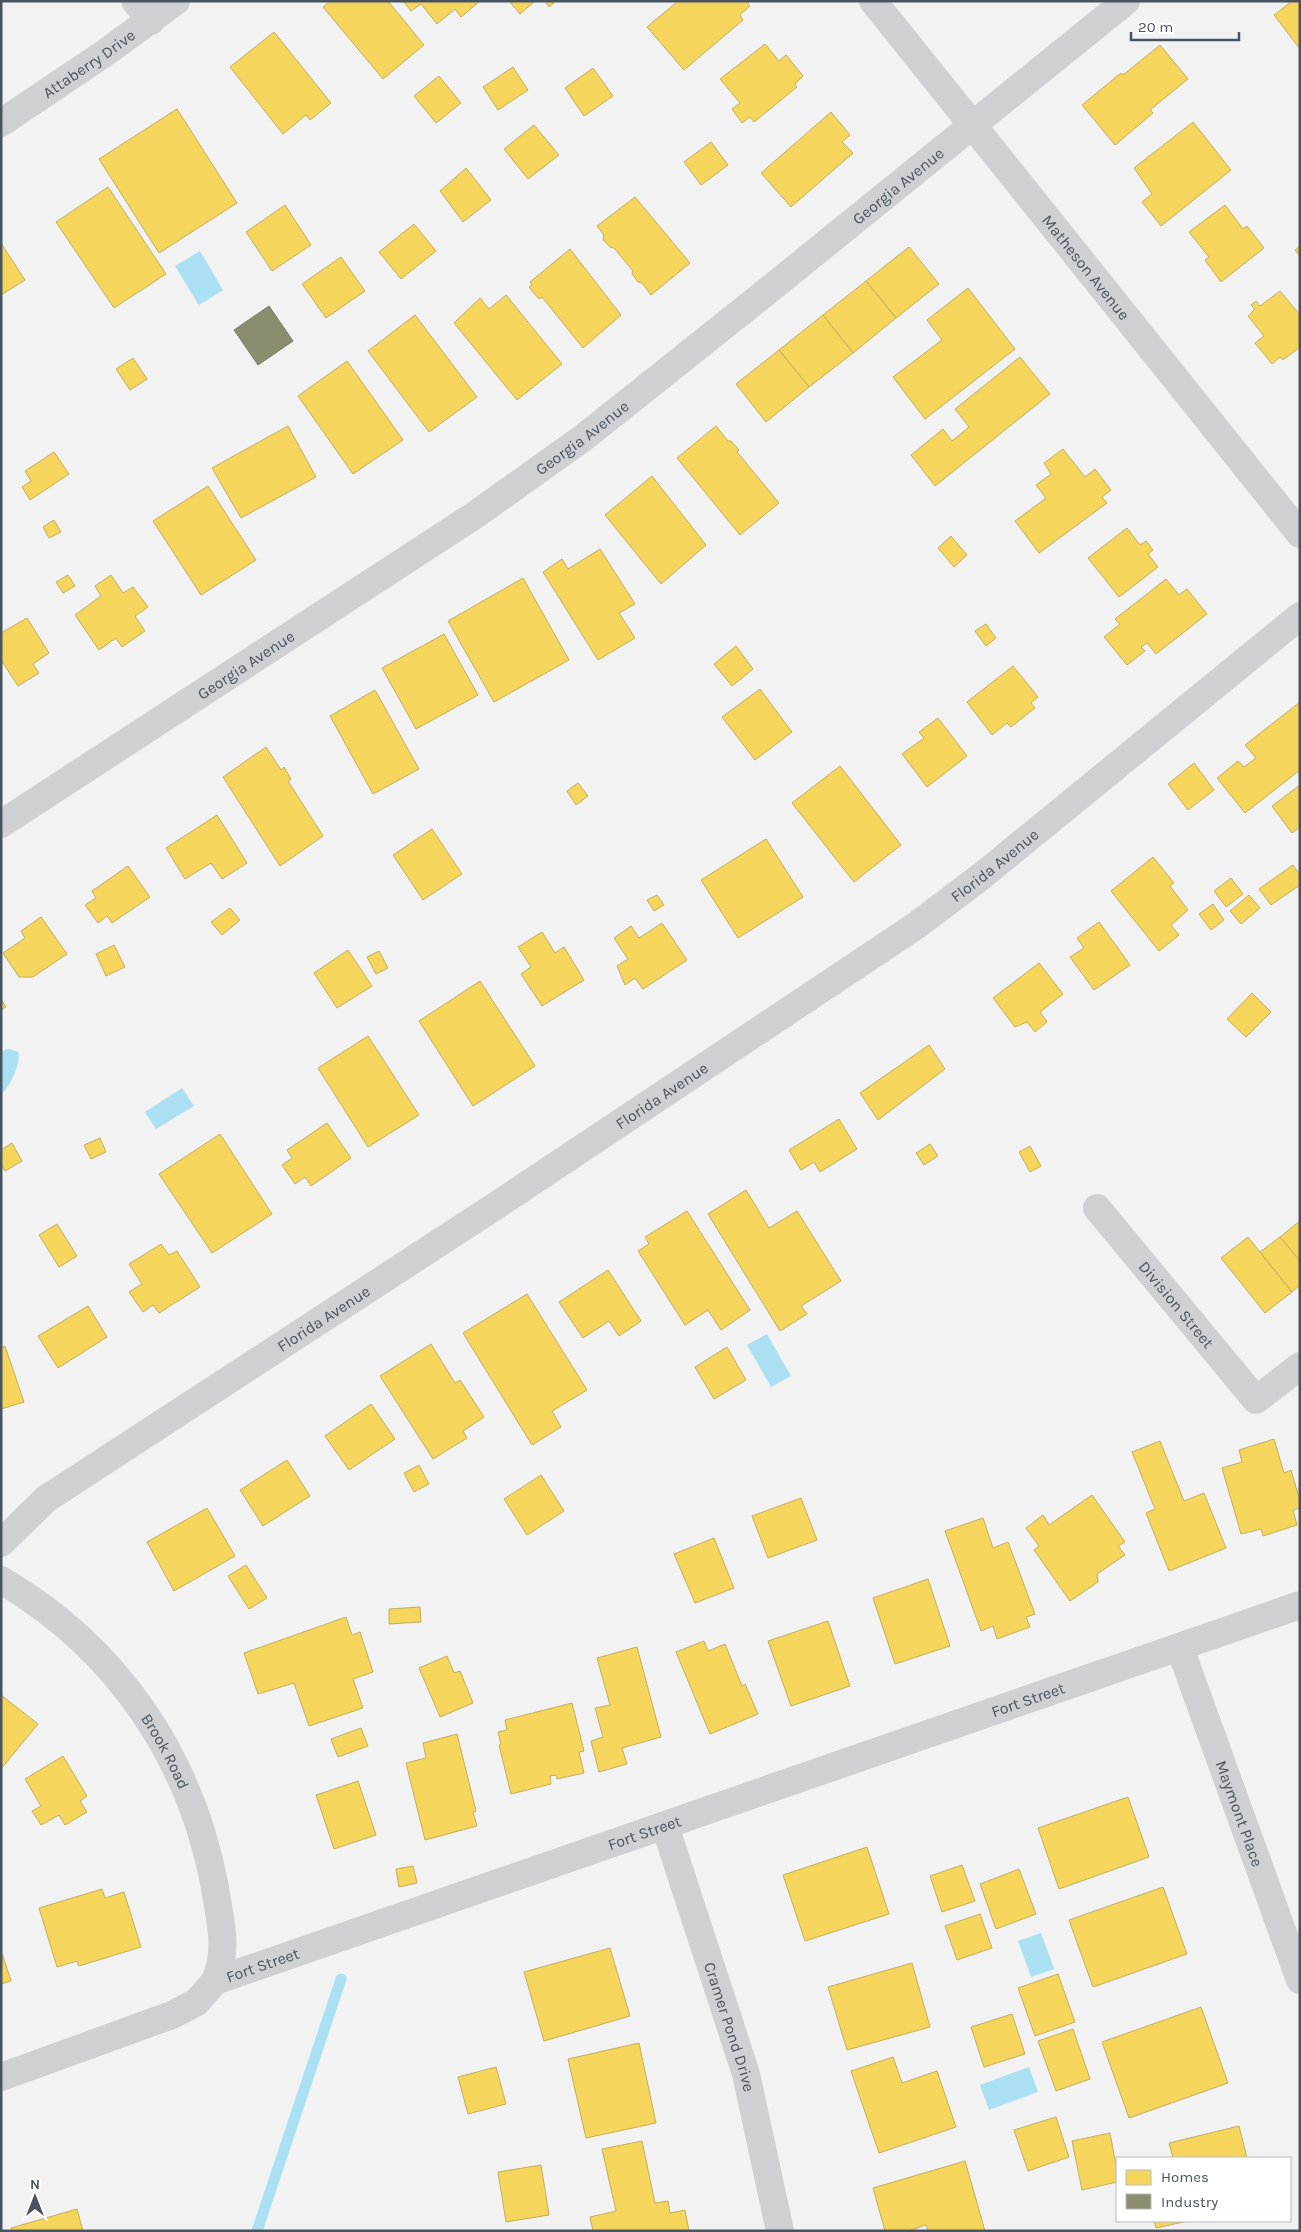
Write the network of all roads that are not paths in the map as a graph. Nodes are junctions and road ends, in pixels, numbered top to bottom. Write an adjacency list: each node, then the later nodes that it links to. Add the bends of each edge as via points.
1 (176, 1): 4 (street, Attaberry Drive)
2 (873, 1): 6 (street, Matheson Avenue)
3 (1126, 1): 6 (street, Georgia Avenue)
4 (143, 11): 5 (street, Attaberry Drive)
5 (1, 123)
6 (972, 125): 7 (street, Matheson Avenue); 9 (street, Georgia Avenue, via 583,438 475,516)
7 (1300, 534)
8 (1300, 616): 12 (street, Florida Avenue, via 983,875 917,925 498,1205 46,1499)
9 (1, 824)
10 (1097, 1208): 11 (street, Division Street, via 1256,1400)
11 (1300, 1366)
12 (1, 1543)
13 (1, 1580): 18 (street, Brook Road, via 23,1592 97,1654 140,1706 168,1750 196,1813 211,1870 224,1942)
14 (1300, 1605): 15 (street, Fort Street)
15 (1180, 1648): 16 (street, Fort Street); 17 (street, Maymont Place)
16 (665, 1826): 18 (street, Fort Street); 20 (street, Cramer Pond Drive, via 746,2074)
17 (1299, 1977)
18 (215, 1981): 19 (street, Fort Street, via 197,2002 172,2015)
19 (1, 2077)
20 (780, 2231)

